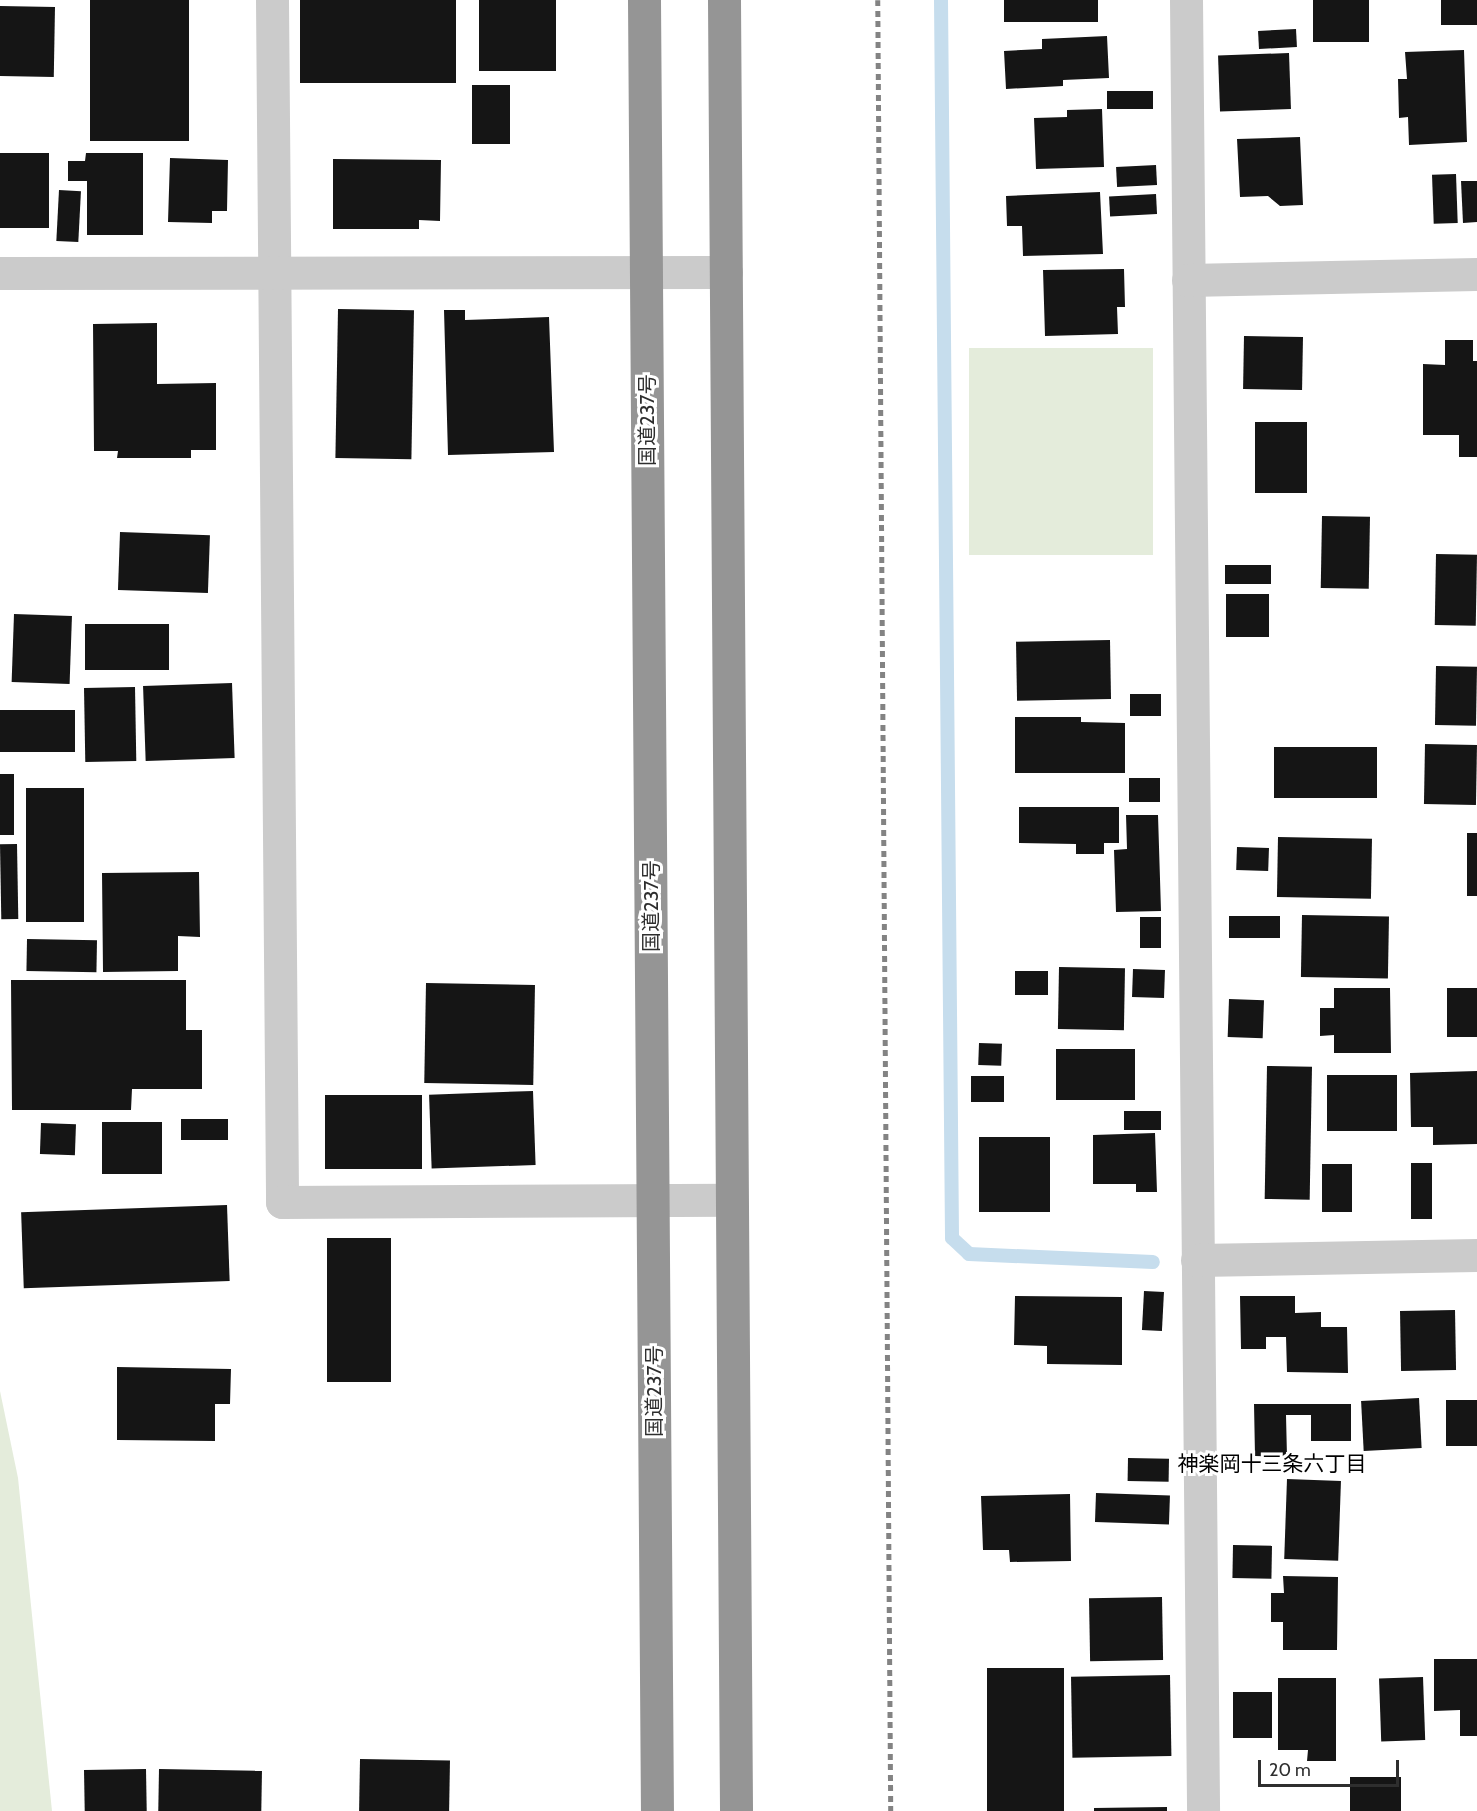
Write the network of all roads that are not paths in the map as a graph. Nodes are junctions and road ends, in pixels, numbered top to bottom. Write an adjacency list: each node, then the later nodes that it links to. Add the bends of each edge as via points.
1 (272, 0): 8 (street)
2 (644, 0): 5 (highway, 国道237号)
3 (724, 0): 6 (highway)
4 (1186, 0): 10 (street)
5 (646, 272): 6 (street); 8 (street); 12 (highway, 国道237号)
6 (726, 272): 11 (highway)
7 (0, 273): 8 (street)
8 (274, 273): 12 (street, via 282,1202)
9 (1477, 274): 10 (street)
10 (1188, 280): 14 (street)
11 (732, 1200): 12 (street); 16 (highway)
12 (653, 1201): 15 (highway, 国道237号)
13 (1477, 1255): 14 (street)
14 (1197, 1260): 17 (street)
15 (657, 1811)
16 (736, 1811)
17 (1203, 1811)

